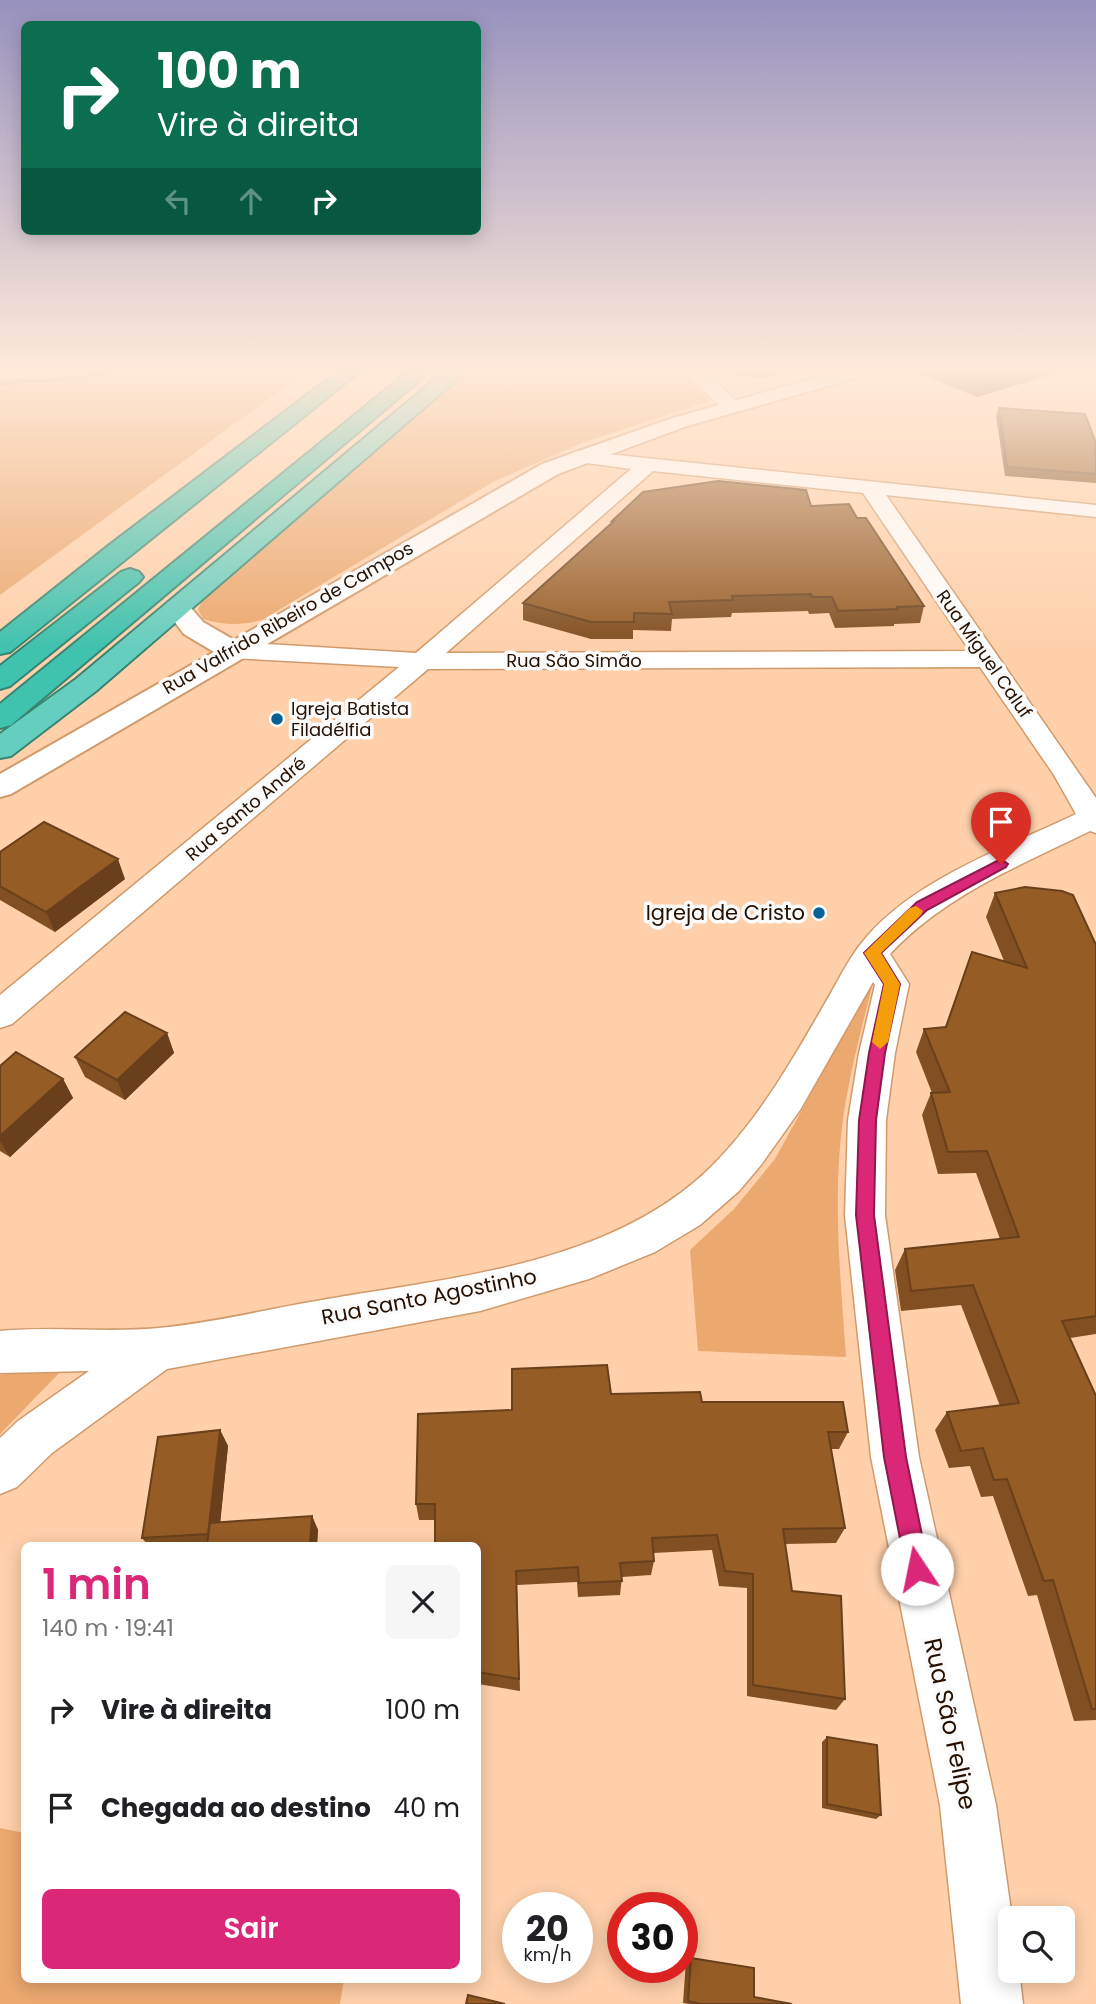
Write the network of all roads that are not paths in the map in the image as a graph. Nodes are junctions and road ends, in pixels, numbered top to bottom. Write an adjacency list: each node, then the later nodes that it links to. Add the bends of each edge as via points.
1 (231, 463): 11 (highway)
2 (310, 463): 16 (highway)
3 (349, 463): 10 (highway)
4 (567, 463): 12 (street, Rua Valfrido Ribeiro de Campos, via 521,483)
5 (634, 463): 6 (street)
6 (649, 464): 7 (street); 14 (street, Rua Santo André)
7 (870, 488): 8 (street); 13 (street, Rua Miguel Caluf)
8 (1096, 511)
9 (153, 559): 15 (highway)
10 (177, 608): 12 (street, Rua São Simão, via 194,629); 17 (highway, via 86,685)
11 (0, 646)
12 (232, 650): 14 (street, Rua São Simão); 19 (street, Rua Valfrido Ribeiro de Campos)
13 (987, 659): 14 (street, Rua São Simão); 18 (street, Rua Miguel Caluf)
14 (422, 661): 22 (street, Rua Santo André)
15 (0, 680)
16 (0, 719)
17 (0, 749)
18 (1082, 777): 20 (street, Rua Miguel Caluf)
19 (0, 787)
20 (1094, 820): 21 (street, Rua Santo Agostinho, via 922,906)
21 (872, 953): 23 (street, Rua Santo Agostinho, via 764,1132 723,1180 678,1217 617,1250 549,1273); 26 (street, Rua São Felipe, via 892,984 872,1084 864,1165 878,1338 895,1457 968,1805)
22 (0, 1015)
23 (158, 1349): 24 (street, Rua Santo Agostinho); 25 (street, via 35,1437)
24 (0, 1352)
25 (0, 1470)
26 (992, 2004)

